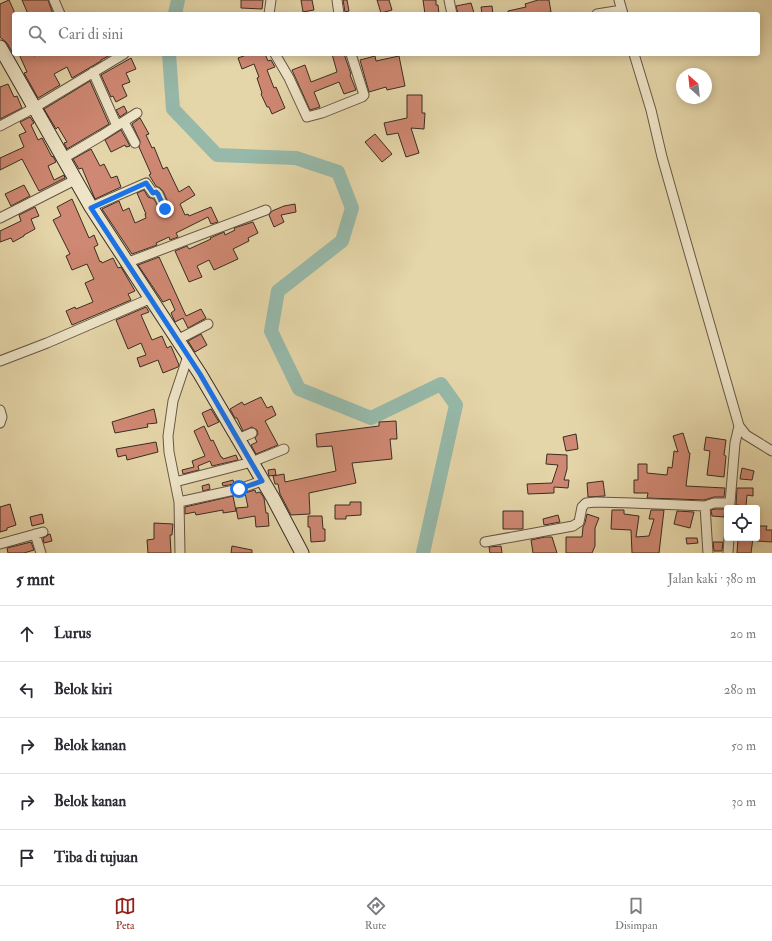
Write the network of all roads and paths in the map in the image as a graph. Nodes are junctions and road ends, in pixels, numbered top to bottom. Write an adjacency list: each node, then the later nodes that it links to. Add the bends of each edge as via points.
1 (54, 0): 6 (street)
2 (271, 0): 7 (street)
3 (337, 0): 8 (street)
4 (449, 0): 9 (street)
5 (619, 0): 10 (street)
6 (59, 12)
7 (268, 12)
8 (339, 12)
9 (452, 12)
10 (622, 12)
11 (0, 47): 17 (street)
12 (121, 56): 16 (street)
13 (276, 56): 14 (street, via 307,117 364,95)
14 (352, 56)
15 (635, 56): 36 (street)
16 (93, 72): 17 (street); 19 (street)
17 (34, 108): 20 (street); 22 (street)
18 (137, 114): 19 (street)
19 (121, 124): 21 (street); 22 (street)
20 (0, 126)
21 (135, 144)
22 (62, 158): 23 (street)
23 (74, 180): 24 (street); 27 (street)
24 (91, 208): 25 (street, via 146,183 153,193 158,194); 28 (street)
25 (165, 209)
26 (266, 210): 28 (street)
27 (0, 218)
28 (126, 263): 29 (street)
29 (149, 299): 31 (street); 33 (street)
30 (208, 324): 31 (street)
31 (177, 340): 32 (street)
32 (188, 356): 38 (street); 43 (street, via 169,422 169,452)
33 (0, 362)
34 (0, 410): 35 (street)
35 (0, 423)
36 (739, 426): 40 (street, via 746,435); 45 (street, via 735,443)
37 (252, 433): 38 (street)
38 (238, 439): 41 (street)
39 (284, 448): 41 (street)
40 (772, 451)
41 (252, 462): 42 (street); 43 (street)
42 (262, 481): 44 (street, via 231,491); 52 (street)
43 (175, 482): 44 (street)
44 (179, 502): 51 (street)
45 (730, 505): 46 (street, via 714,503)
46 (705, 506): 48 (street, via 632,502 586,503 582,507 579,522 573,526); 53 (street)
47 (729, 541): 54 (street)
48 (485, 542)
49 (0, 544): 50 (street, via 39,533)
50 (41, 553)
51 (180, 553)
52 (302, 553)
53 (708, 553)
54 (728, 553)

